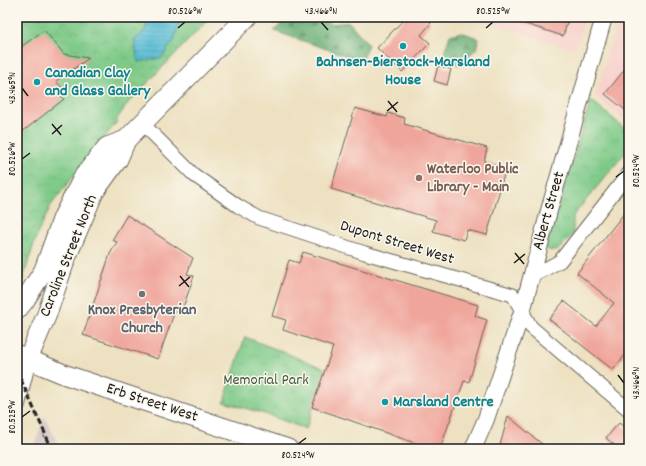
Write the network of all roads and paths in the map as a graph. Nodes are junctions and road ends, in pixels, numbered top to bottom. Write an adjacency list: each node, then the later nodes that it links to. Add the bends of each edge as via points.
1 (248, 17): 3 (main road, Caroline Street North)
2 (604, 17): 6 (street, Albert Street)
3 (142, 123): 4 (main road, Caroline Street North); 8 (street, Dupont Street West, via 194,175 259,218 365,252 506,292 514,295)
4 (126, 140): 7 (main road, via 108,147 84,176 63,217 44,270); 9 (main road, Caroline Street North, via 118,159 94,192 66,258 47,314)
5 (629, 173): 6 (street, via 560,261)
6 (531, 277): 8 (street, Albert Street)
7 (17, 310)
8 (522, 312): 11 (street, Dupont Street West, via 531,327); 13 (street, Albert Street, via 486,420)
9 (23, 357): 10 (street); 12 (main road, Erb Street West, via 66,375)
10 (17, 404)
11 (629, 410)
12 (288, 449)
13 (473, 449)

